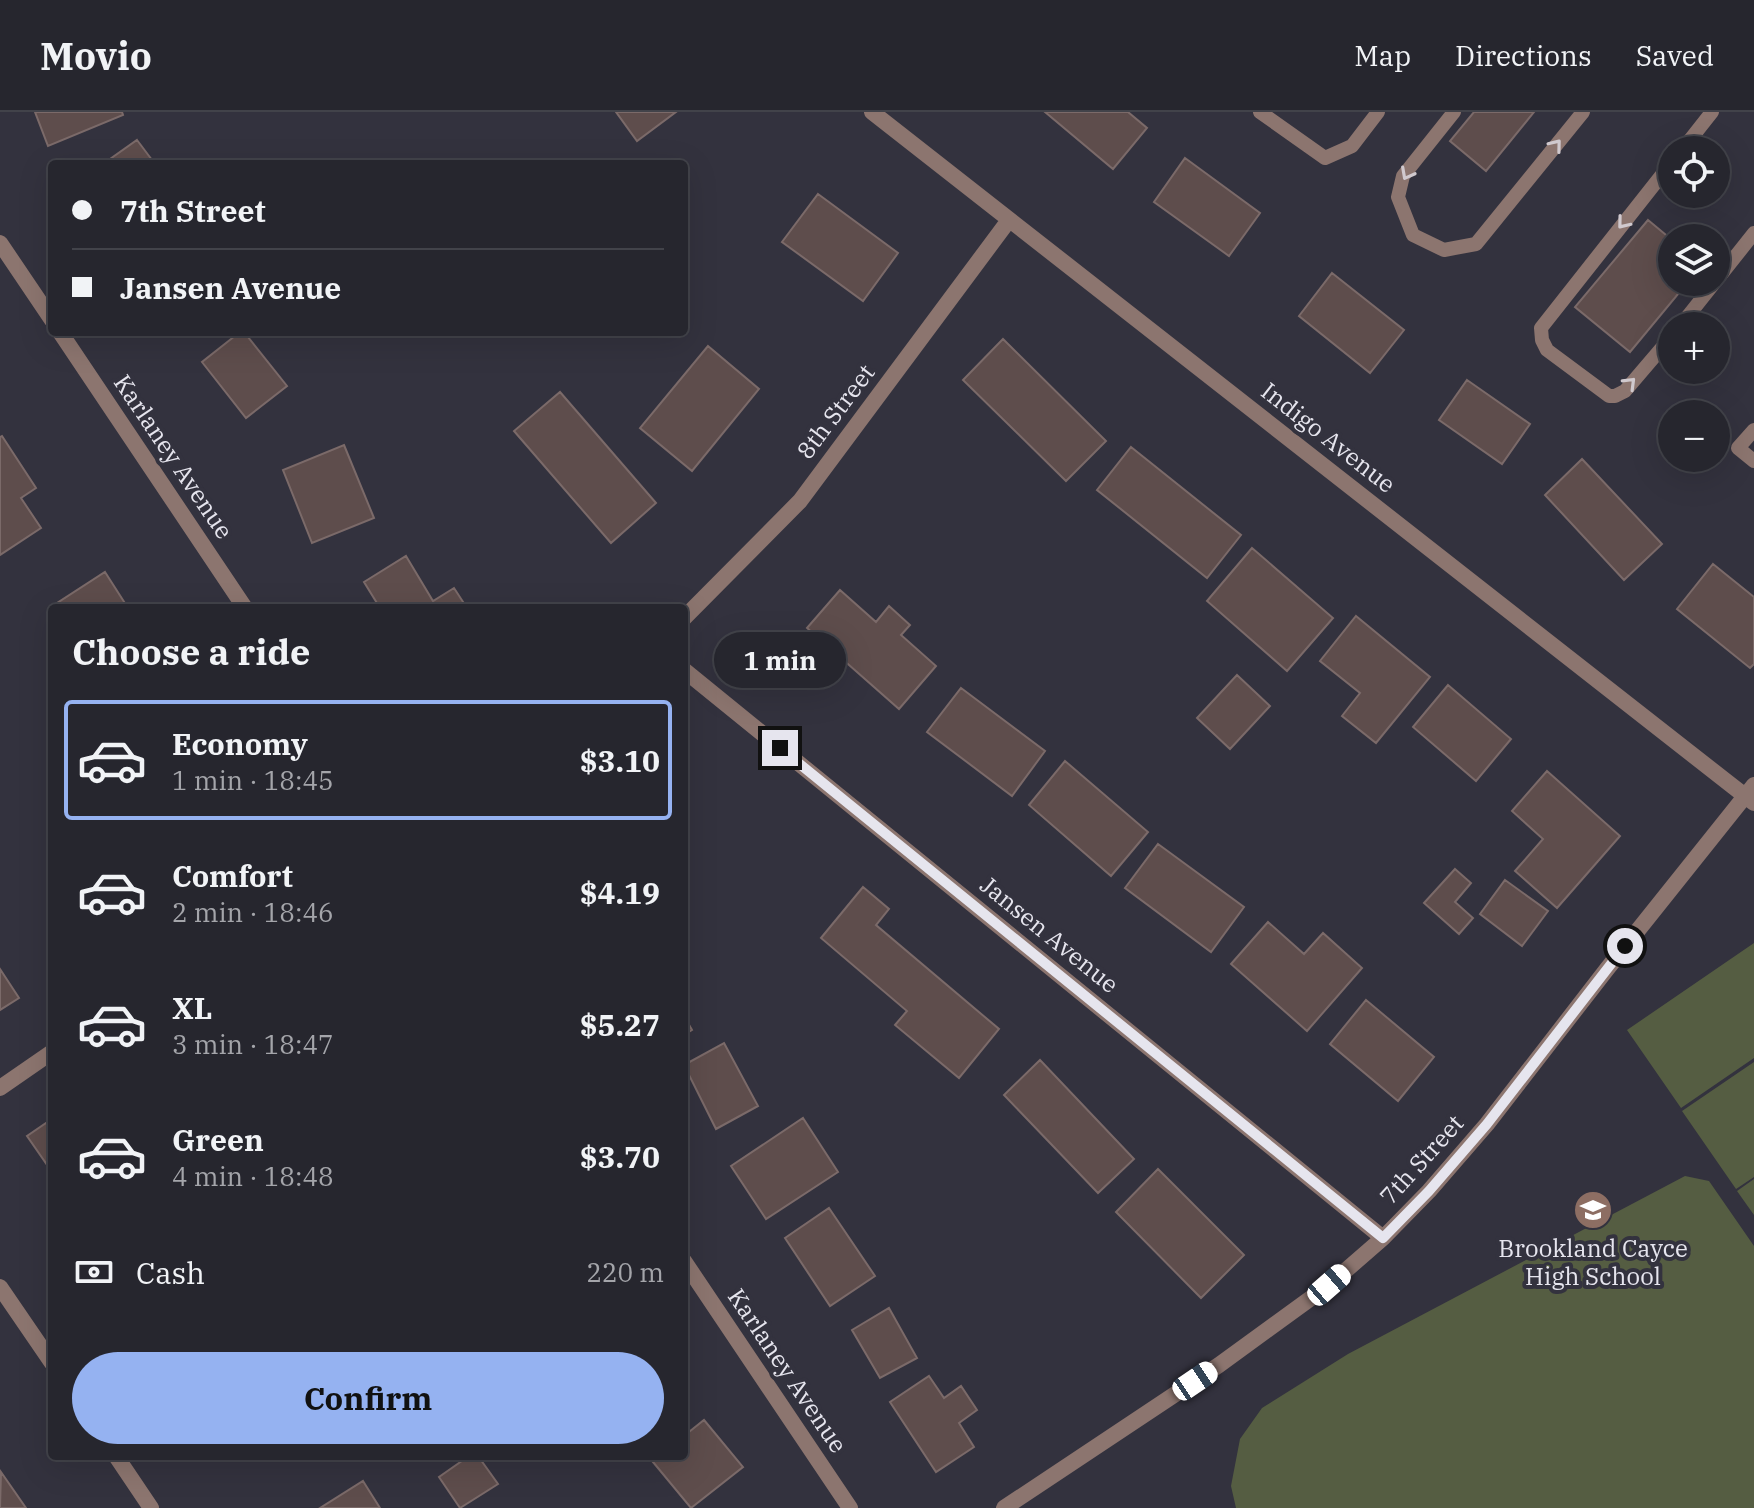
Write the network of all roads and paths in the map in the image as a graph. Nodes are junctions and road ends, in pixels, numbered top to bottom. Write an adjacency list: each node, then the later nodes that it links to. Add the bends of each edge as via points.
1 (872, 112): 9 (street, Indigo Avenue)
2 (1260, 112): 3 (lane, via 1325,158 1352,146)
3 (1378, 112)
4 (1454, 112): 5 (lane, one-way to 5, via 1403,176 1398,197 1413,235 1444,250 1476,244)
5 (1583, 112)
6 (1712, 112): 7 (lane)
7 (1693, 136)
8 (1658, 180): 17 (lane, one-way to 17, via 1541,328 1547,350 1609,396 1625,391)
9 (1009, 220): 21 (street, 8th Street, via 800,501); 23 (street, Indigo Avenue)
10 (1754, 233): 12 (lane)
11 (0, 243): 15 (street)
12 (1730, 263)
13 (1704, 296): 14 (lane)
14 (1691, 312)
15 (48, 314)
16 (63, 336): 20 (street, Karlaney Avenue)
17 (1658, 352)
18 (1754, 430): 19 (lane, via 1738,448)
19 (1754, 461)
20 (242, 604)
21 (688, 614)
22 (688, 673): 26 (street, Jansen Avenue)
23 (1751, 794): 26 (street, 7th Street, via 1487,1124)
24 (48, 1055): 25 (street)
25 (0, 1088)
26 (1383, 1238): 33 (street, 7th Street, via 1329,1285 1219,1365)
27 (688, 1267): 32 (street, Karlaney Avenue)
28 (0, 1287): 29 (street)
29 (48, 1357)
30 (119, 1460): 31 (street)
31 (151, 1508)
32 (850, 1508)
33 (1004, 1508)

